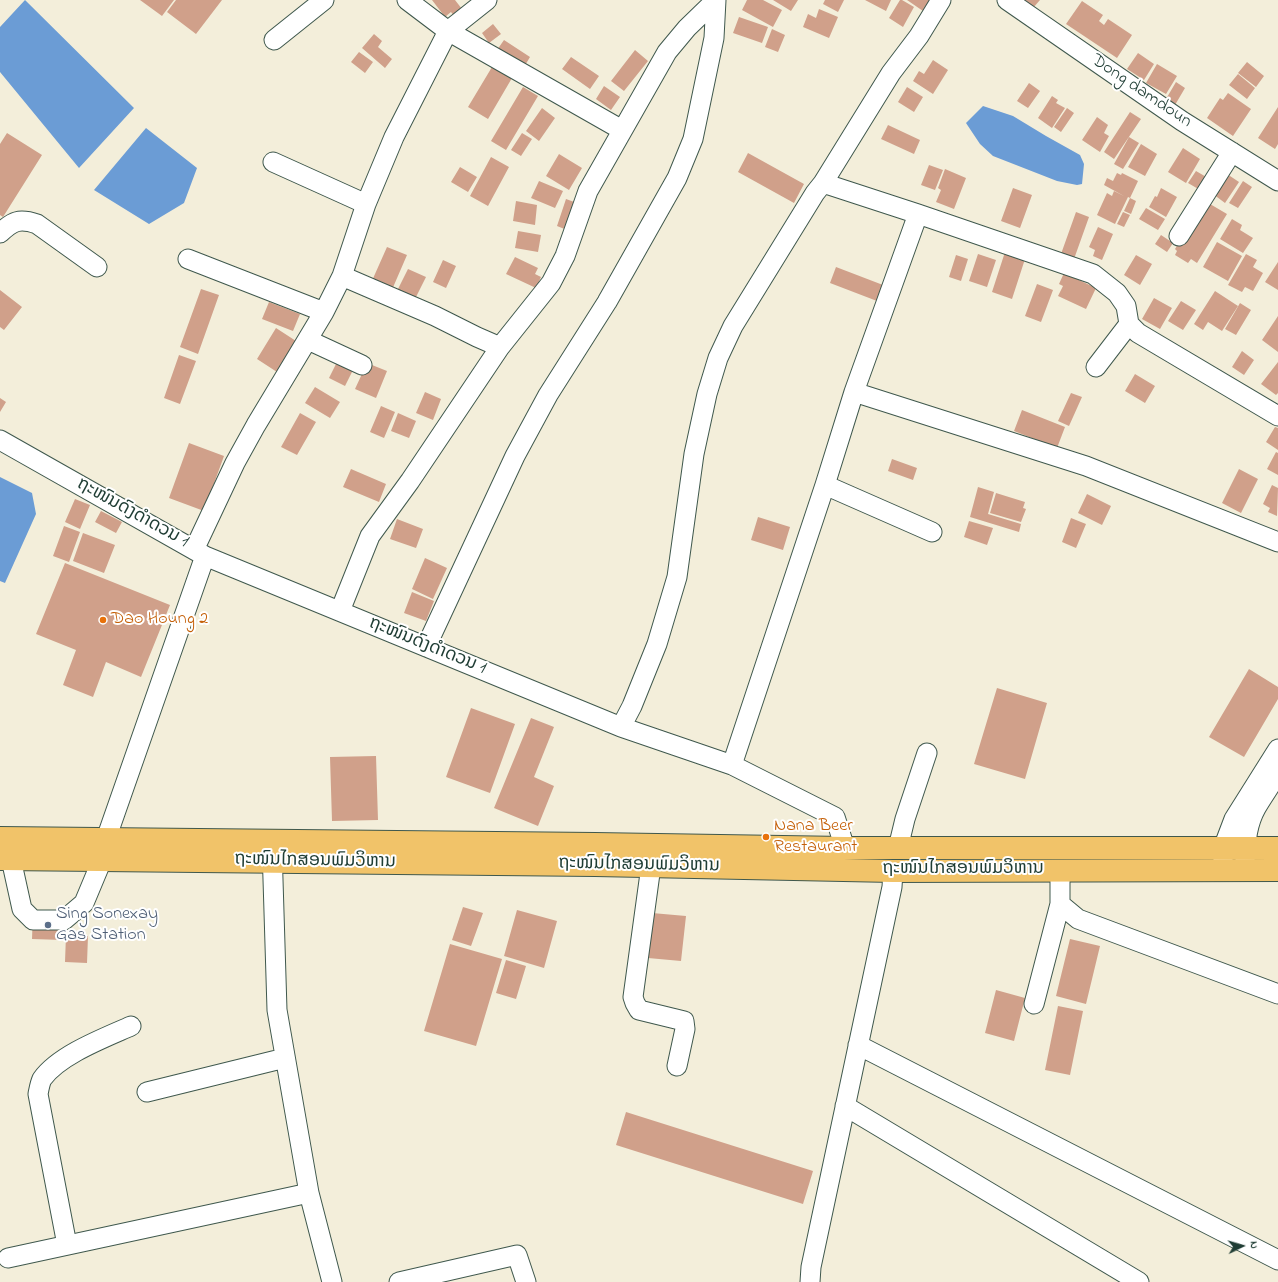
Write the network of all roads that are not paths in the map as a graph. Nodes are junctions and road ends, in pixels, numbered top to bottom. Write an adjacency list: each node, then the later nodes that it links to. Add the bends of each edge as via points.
1 (324, 0): 8 (street)
2 (407, 0): 7 (street)
3 (487, 0): 7 (street)
4 (716, 0): 9 (street, via 667,52); 35 (street, via 714,38 693,139 677,178 607,302 548,395 515,456)
5 (941, 0): 13 (street, via 919,36 891,73)
6 (1007, 0): 10 (street, Dong damdoun, via 1182,121)
7 (448, 32): 9 (street); 14 (street, via 394,137)
8 (274, 40)
9 (622, 130): 24 (street, via 588,191 565,256 551,283)
10 (1232, 152): 12 (street, Dong damdoun); 17 (street)
11 (274, 162): 14 (street)
12 (1278, 181)
13 (823, 183): 15 (street); 36 (street, via 737,320 718,358 694,454 677,577 657,644)
14 (366, 204): 20 (street)
15 (918, 214): 22 (street, via 1093,274 1117,293 1126,306); 27 (street)
16 (0, 233): 19 (street, via 8,225 26,220 37,224)
17 (1179, 236)
18 (188, 259): 21 (street)
19 (97, 267)
20 (342, 276): 21 (street); 24 (street)
21 (324, 312): 23 (street)
22 (1129, 324): 26 (street); 28 (street, via 1138,333)
23 (308, 340): 25 (street); 33 (street, via 235,463)
24 (500, 347): 34 (street, via 370,536)
25 (362, 365)
26 (1096, 367)
27 (854, 392): 30 (street); 32 (street, via 1086,466)
28 (1278, 416)
29 (0, 440): 33 (street, ຖະໜົນດົງດຳດວນ 1)
30 (825, 485): 31 (street); 39 (street)
31 (932, 532)
32 (1278, 542)
33 (200, 553): 34 (street, ຖະໜົນດົງດຳດວນ 1); 47 (street)
34 (340, 611): 35 (street, ຖະໜົນດົງດຳດວນ 1)
35 (426, 647): 36 (street, ຖະໜົນດົງດຳດວນ 1)
36 (621, 727): 39 (street, ຖະໜົນດົງດຳດວນ 1)
37 (1278, 749): 44 (street, via 1237,814)
38 (927, 753): 43 (street)
39 (732, 766): 42 (street, ຖະໜົນດົງດຳດວນ 1, via 836,817)
40 (1278, 774): 45 (street, via 1256,809)
41 (0, 838): 49 (highway, ຖະໜົນໄກສອນພົມວິຫານ)
42 (845, 848): 43 (highway, ຖະໜົນໄກສອນພົມວິຫານ); 48 (highway, ຖະໜົນໄກສອນພົມວິຫານ, via 595,844)
43 (898, 848): 44 (highway, ຖະໜົນໄກສອນພົມວິຫານ)
44 (1223, 848): 45 (highway, ຖະໜົນໄກສອນພົມວິຫານ); 52 (street)
45 (1245, 848): 46 (highway, ຖະໜົນໄກສອນພົມວິຫານ); 53 (street)
46 (1278, 848)
47 (104, 850): 48 (highway, ຖະໜົນໄກສອນພົມວິຫານ); 49 (highway, ຖະໜົນໄກສອນພົມວິຫານ); 49 (street, via 84,903 64,920 33,920 22,909)
48 (272, 852): 50 (highway, ຖະໜົນໄກສອນພົມວິຫານ); 61 (street, via 277,1010)
49 (14, 854)
50 (651, 866): 55 (highway, ຖະໜົນໄກສອນພົມວິຫານ); 62 (street, via 633,997 640,1010 684,1021 685,1029)
51 (1060, 870): 52 (highway, ຖະໜົນໄກສອນພົມວິຫານ); 55 (highway, ຖະໜົນໄກສອນພົມວິຫານ); 56 (street)
52 (1223, 870): 53 (highway, ຖະໜົນໄກສອນພົມວິຫານ)
53 (1245, 870): 54 (highway, ຖະໜົນໄກສອນພົມວິຫານ)
54 (1278, 870)
55 (893, 871): 60 (street, via 892,887)
56 (1060, 904): 57 (street, via 1078,919); 58 (street)
57 (1278, 994)
58 (1034, 1004)
59 (130, 1026): 66 (street, via 58,1063 41,1080 38,1094)
60 (858, 1045): 64 (street); 68 (street)
61 (285, 1058): 63 (street); 65 (street)
62 (678, 1066)
63 (147, 1092)
64 (845, 1106): 72 (street); 73 (street)
65 (309, 1193): 66 (street); 69 (street)
66 (67, 1245): 67 (street)
67 (8, 1258)
68 (1278, 1260)
69 (332, 1282)
70 (399, 1282): 71 (street, via 518,1255)
71 (526, 1282)
72 (810, 1282)
73 (1139, 1282)

